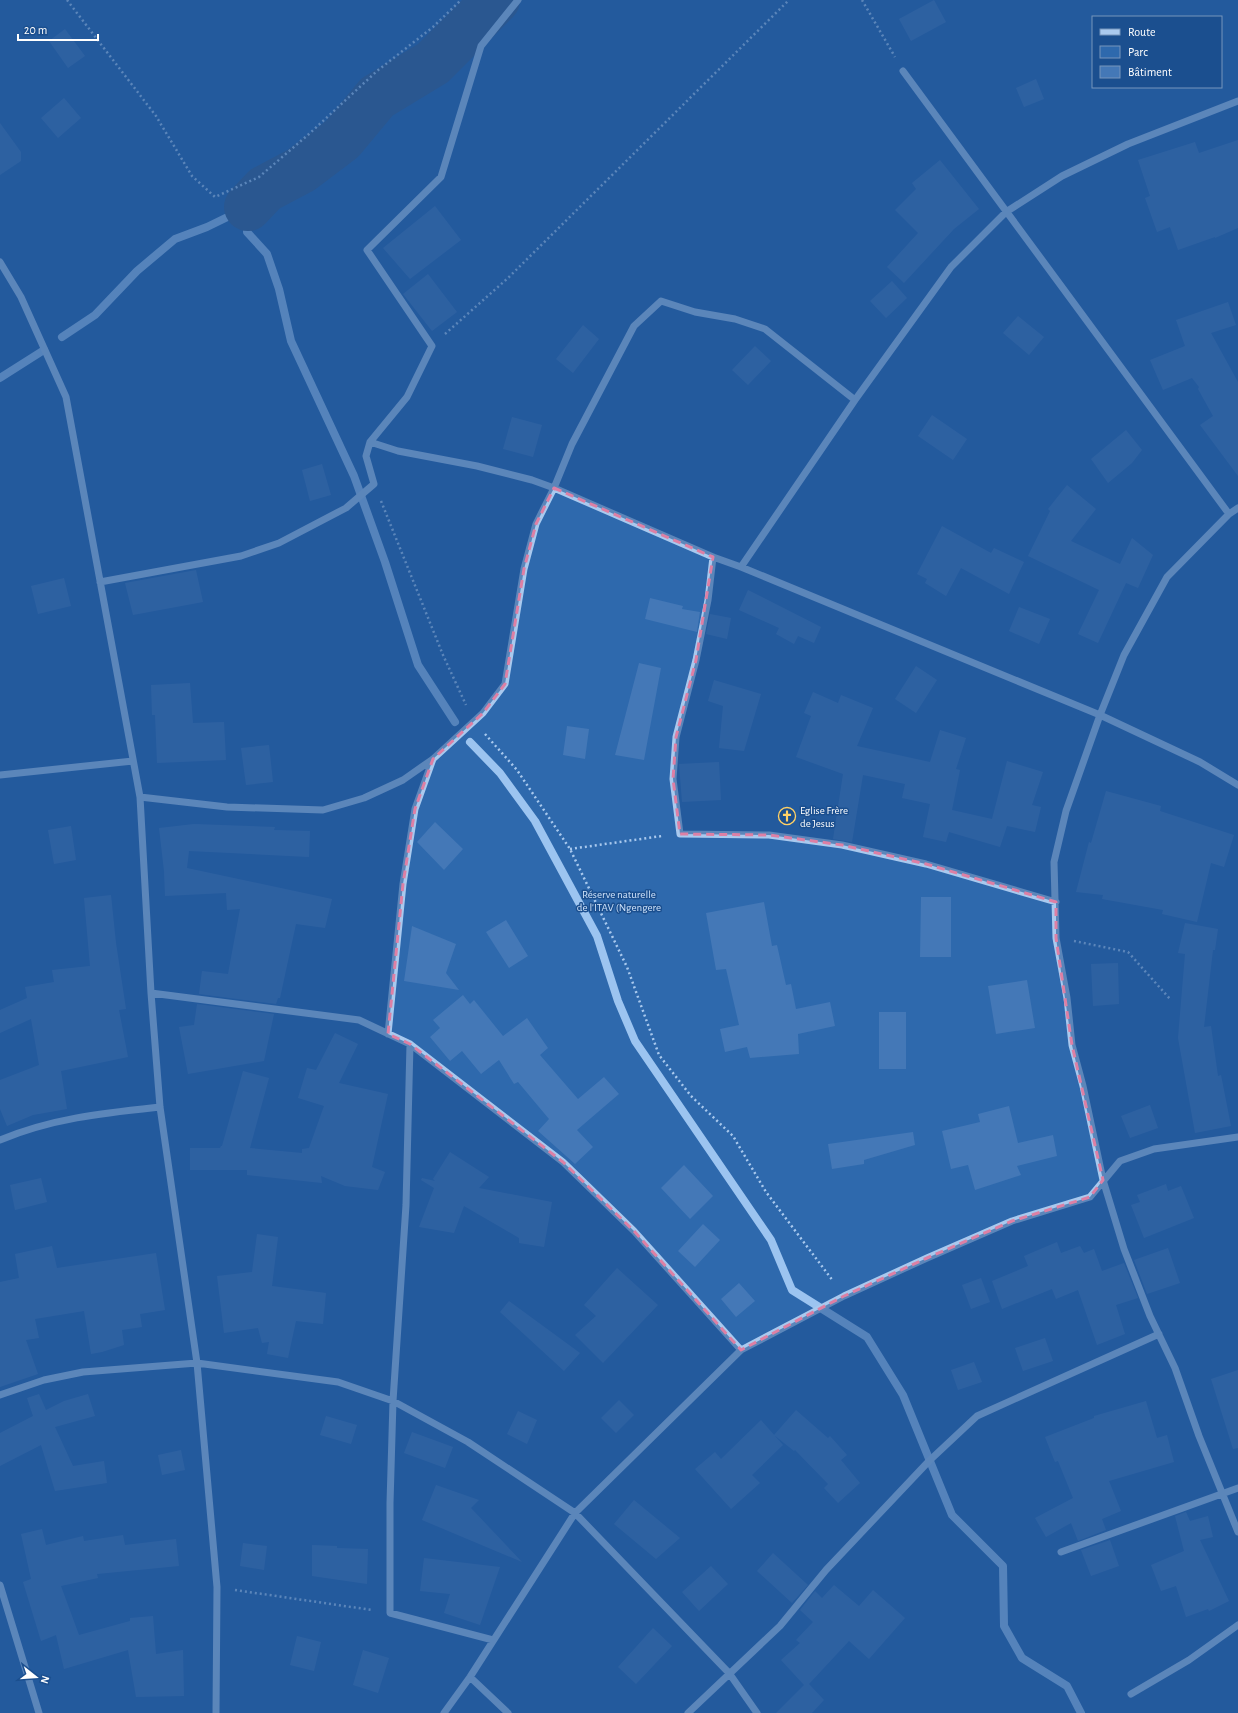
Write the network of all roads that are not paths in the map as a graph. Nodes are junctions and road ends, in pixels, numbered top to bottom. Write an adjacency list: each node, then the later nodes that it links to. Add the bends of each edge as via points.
1 (518, 0): 7 (street, via 481,46 441,177 367,250 432,346 407,397)
2 (903, 72): 4 (street)
3 (1238, 101): 4 (street, via 1128,144 1062,176)
4 (1006, 212): 6 (street, via 951,267); 10 (street)
5 (0, 262): 13 (street, via 20,297 66,397)
6 (855, 400): 8 (street, via 765,329 736,319 696,312 661,301 634,326 572,444); 12 (street)
7 (370, 442): 8 (street, via 398,451 477,466); 13 (street, via 366,456 374,484 346,508 279,543 241,556)
8 (554, 488): 11 (street); 15 (street, via 536,524 524,569 505,684 483,713)
9 (1238, 508): 10 (street)
10 (1229, 514): 14 (street, via 1167,577 1124,655)
11 (713, 557): 12 (street); 20 (street, via 708,600 696,660 676,737 673,779 680,834 769,836 842,845 926,864)
12 (741, 567): 14 (street)
13 (100, 582): 16 (street)
14 (1100, 714): 18 (street, via 1200,762); 20 (street, via 1066,811 1054,862)
15 (433, 759): 19 (street, via 403,780 364,798 323,810 227,807); 22 (street, via 415,809 403,884)
16 (133, 761): 17 (street); 19 (street)
17 (0, 775)
18 (1238, 785)
19 (140, 796): 21 (street)
20 (1056, 902): 27 (street, via 1056,938 1067,998 1072,1045)
21 (151, 993): 22 (street, via 359,1020); 24 (street)
22 (388, 1034): 23 (street)
23 (410, 1044): 29 (street, via 563,1162 634,1231); 32 (street, via 406,1205)
24 (160, 1107): 26 (street, via 73,1118 27,1129); 30 (street)
25 (1238, 1137): 27 (street, via 1154,1149 1120,1161)
26 (0, 1140)
27 (1103, 1180): 28 (street, via 1124,1249); 29 (street, via 1090,1197 1012,1221 844,1296)
28 (1159, 1334): 34 (street, via 1175,1368); 41 (street, via 977,1416 929,1460 826,1570 780,1626)
29 (741, 1350): 35 (street)
30 (198, 1363): 31 (street, via 83,1372 44,1380); 32 (street, via 338,1382); 45 (street, via 216,1587)
31 (0, 1395)
32 (393, 1401): 35 (street, via 468,1442); 40 (street, via 390,1613)
33 (1238, 1488): 34 (street)
34 (1222, 1494): 36 (street); 37 (street)
35 (575, 1513): 40 (street); 41 (street)
36 (1238, 1532)
37 (1061, 1552)
38 (0, 1585): 44 (street)
39 (1238, 1625): 43 (street, via 1189,1660)
40 (493, 1640): 42 (street)
41 (729, 1674): 48 (street); 49 (street)
42 (470, 1677): 46 (street); 47 (street)
43 (1131, 1694)
44 (39, 1713)
45 (216, 1713)
46 (444, 1713)
47 (508, 1713)
48 (688, 1713)
49 (757, 1713)

